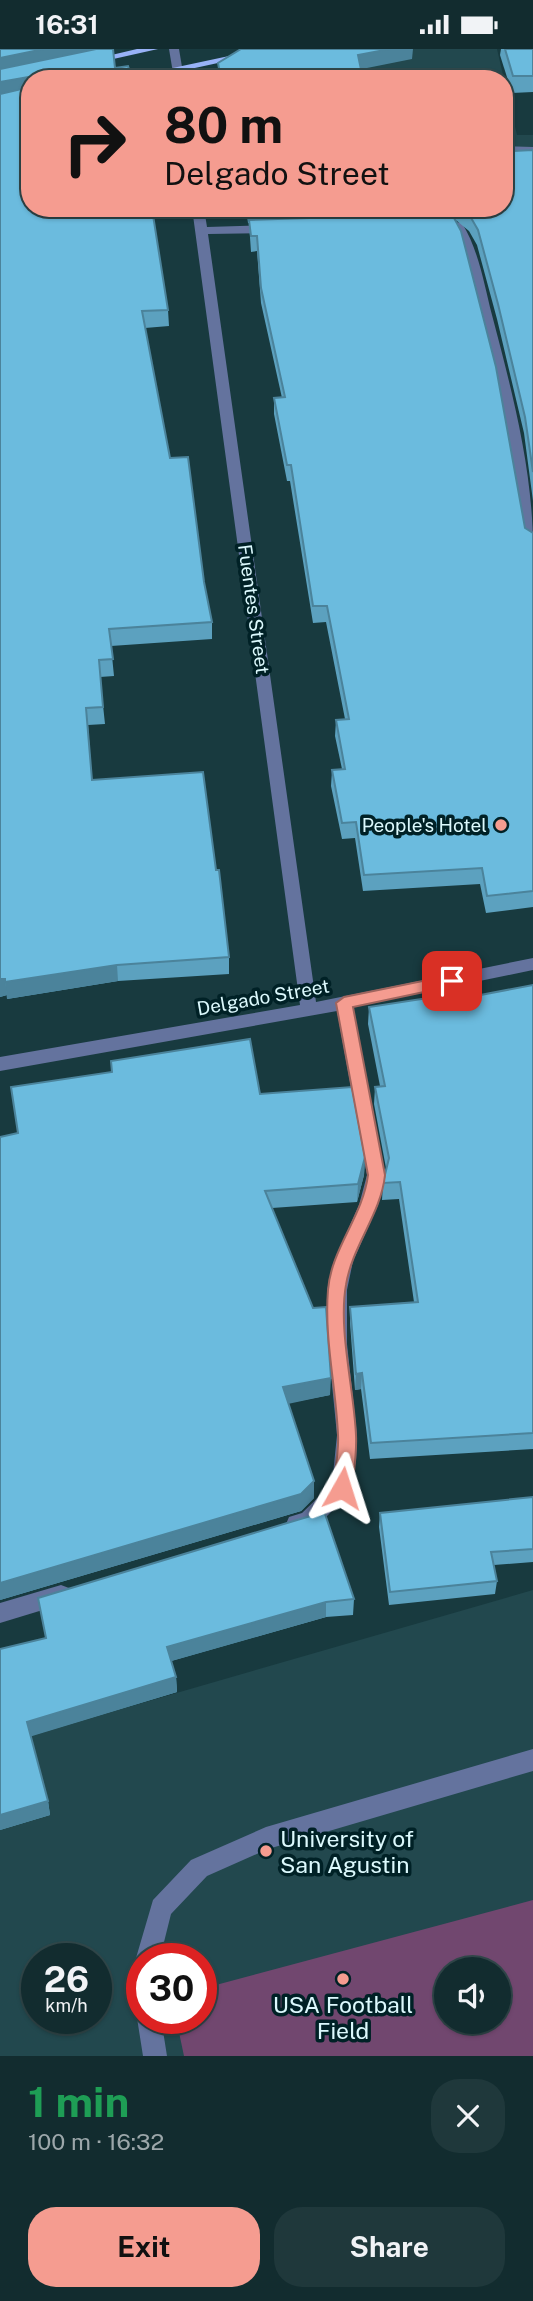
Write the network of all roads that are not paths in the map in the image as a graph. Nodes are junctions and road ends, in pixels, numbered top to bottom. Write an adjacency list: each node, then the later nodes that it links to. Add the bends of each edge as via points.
1 (153, 49): 4 (main road)
2 (174, 49): 5 (street)
3 (278, 49): 6 (main road)
4 (77, 64)
5 (177, 70)
6 (194, 70)
7 (513, 149): 8 (street)
8 (533, 150)
9 (199, 217): 12 (street, Fuentes Street)
10 (421, 223): 13 (street, via 458,226 468,246 503,382)
11 (284, 228): 12 (street)
12 (201, 231): 16 (street, Fuentes Street)
13 (533, 544)
14 (533, 964): 15 (street, Delgado Street)
15 (344, 1003): 16 (street, Delgado Street); 18 (street, via 376,1175 374,1195 342,1263 337,1287 348,1438 342,1488 309,1520)
16 (309, 1010): 17 (street, Delgado Street)
17 (0, 1064)
18 (283, 1528)
19 (77, 1590): 20 (street)
20 (0, 1613)
21 (533, 1760): 22 (street, via 266,1838 199,1868 161,1908)
22 (152, 1943)
23 (152, 2034): 24 (street)
24 (155, 2056)

